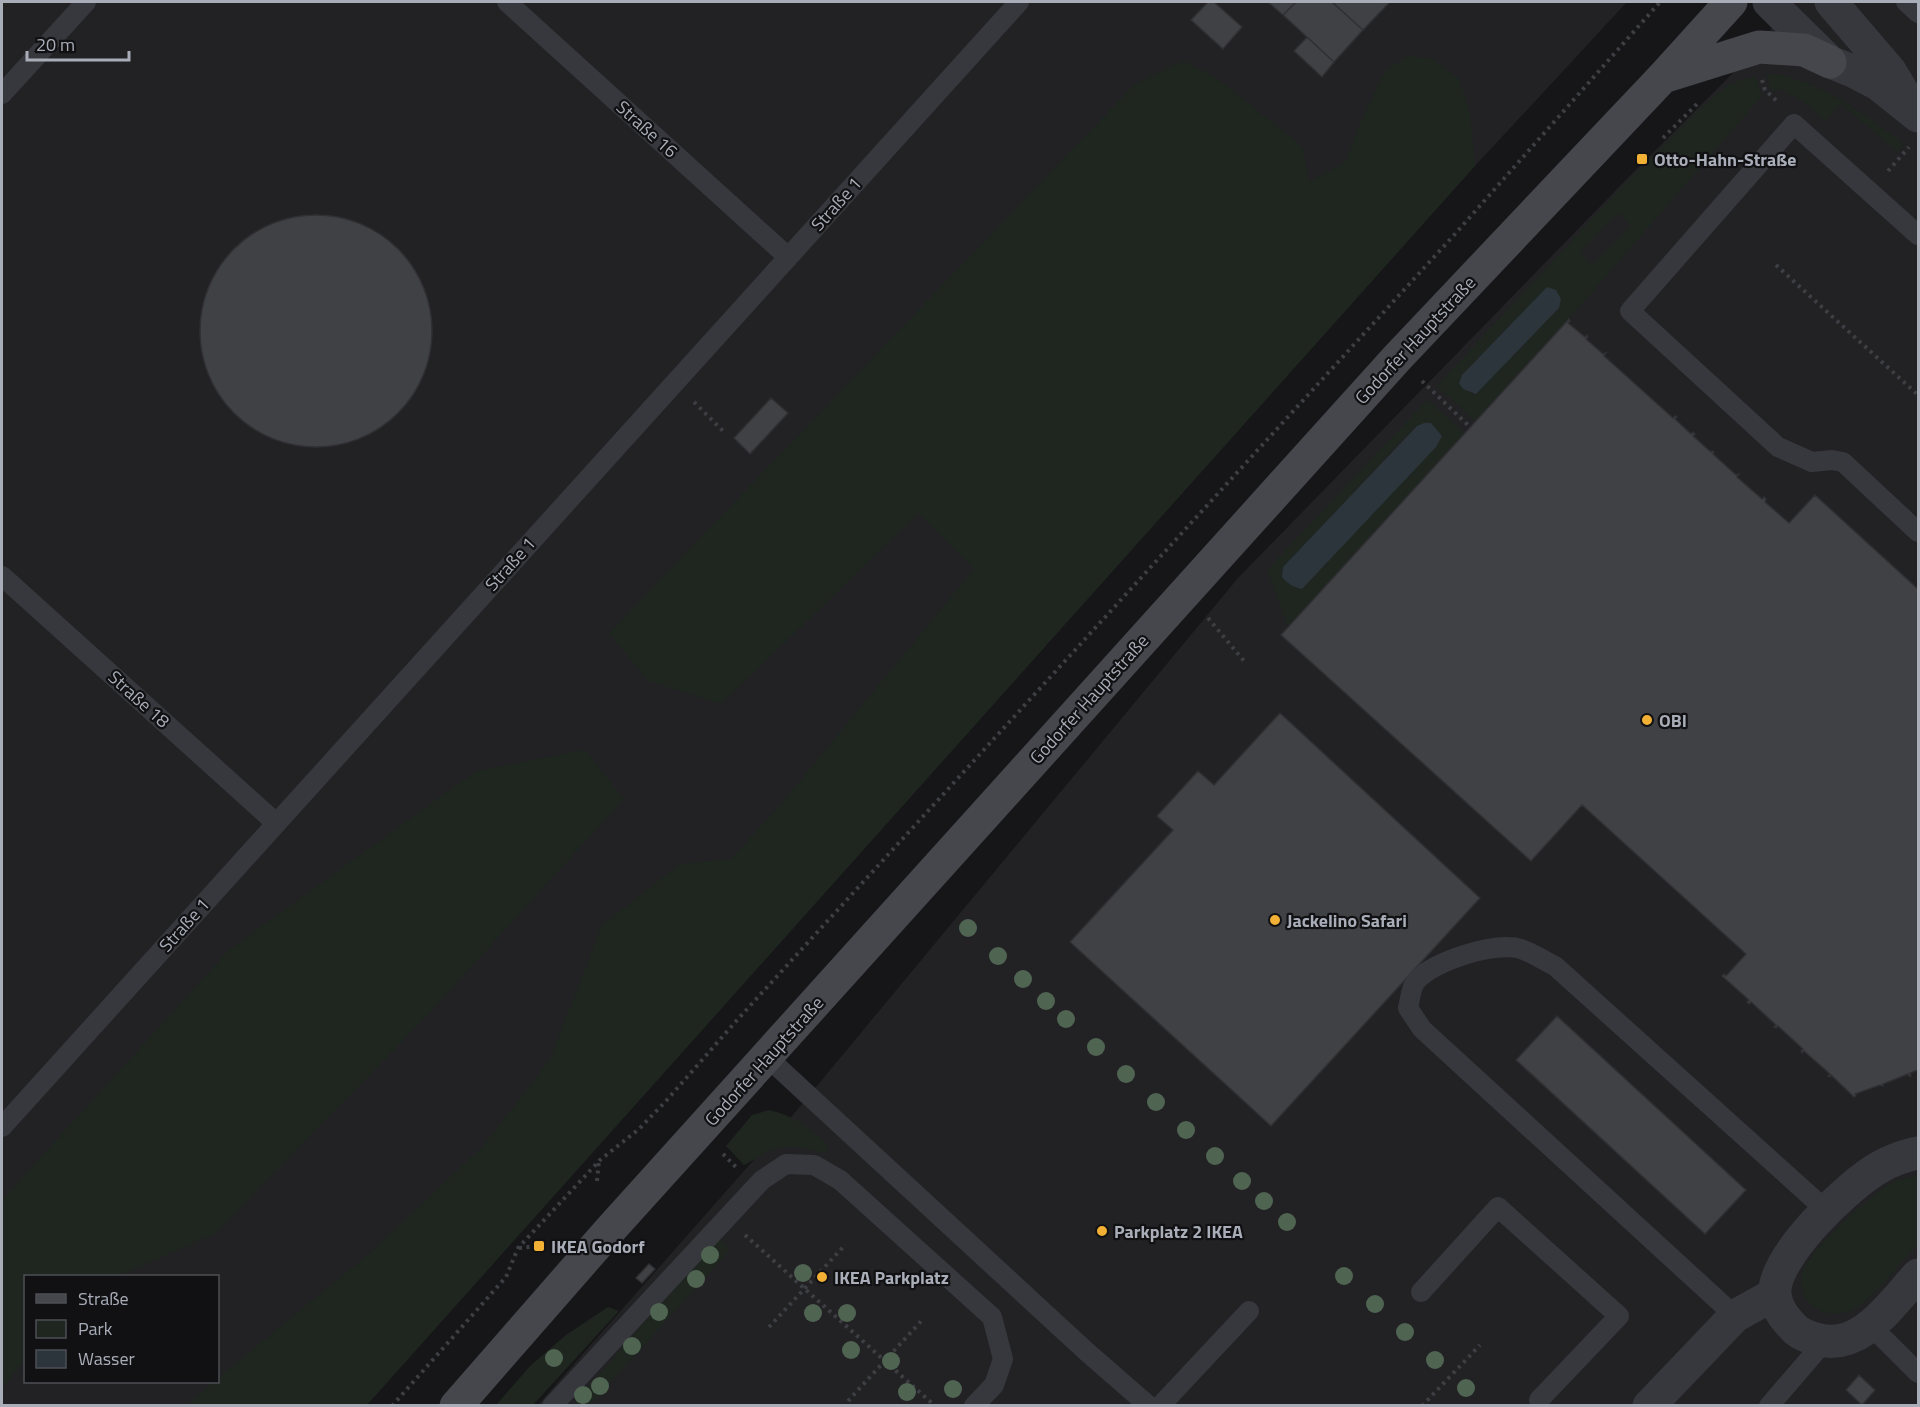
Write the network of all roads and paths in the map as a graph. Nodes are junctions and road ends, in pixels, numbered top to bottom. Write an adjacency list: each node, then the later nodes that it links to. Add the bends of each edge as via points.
1 (86, 2): 13 (lane)
2 (507, 2): 19 (lane, Straße 16)
3 (1019, 2): 19 (lane, Straße 1)
4 (1660, 2): 35 (path, via 1455,234 666,1101)
5 (1731, 2): 12 (main road, Godorfer Hauptstraße)
6 (1769, 2): 11 (street)
7 (1831, 2): 14 (street, via 1890,71)
8 (1906, 2): 9 (lane)
9 (1918, 13)
10 (1759, 47): 11 (main road, via 1804,50); 12 (main road); 15 (path, via 1758,70 1766,90)
11 (1830, 62): 14 (street, via 1878,84)
12 (1663, 77): 21 (main road, Godorfer Hauptstraße)
13 (2, 94)
14 (1916, 114)
15 (1794, 124): 18 (lane); 26 (lane, via 1630,311 1778,447 1812,462 1843,462)
16 (1909, 147): 17 (path)
17 (1901, 156)
18 (1918, 235)
19 (788, 257): 22 (lane, Straße 1)
20 (1776, 265): 23 (path)
21 (1397, 358): 24 (path); 28 (main road, Godorfer Hauptstraße)
22 (674, 383): 25 (path); 30 (lane, Straße 1)
23 (1918, 395)
24 (1470, 427)
25 (725, 433)
26 (1918, 532)
27 (2, 576): 30 (lane, Straße 18)
28 (1182, 595): 29 (path); 31 (main road, Godorfer Hauptstraße)
29 (1244, 661)
30 (276, 823): 32 (lane, Straße 1)
31 (766, 1057): 33 (main road, Godorfer Hauptstraße); 63 (lane)
32 (2, 1127)
33 (699, 1132): 36 (path, via 737,1167); 59 (main road, Godorfer Hauptstraße)
34 (1918, 1153): 38 (street, via 1880,1166)
35 (600, 1160): 37 (path); 42 (path)
36 (730, 1176)
37 (597, 1181)
38 (1827, 1211): 46 (street, via 1796,1245 1781,1269); 48 (lane, via 1555,966 1520,948 1487,949 1433,967 1415,982 1408,1008 1422,1029)
39 (727, 1218): 44 (path); 60 (lane); 62 (lane, via 762,1180 786,1164 814,1165 840,1180 992,1317 1003,1359 994,1385)
40 (845, 1245): 44 (path)
41 (539, 1246): 42 (path)
42 (518, 1248): 58 (path, via 506,1277)
43 (1918, 1275): 50 (street)
44 (805, 1288): 51 (path); 54 (path)
45 (1421, 1292): 56 (lane, via 1498,1207 1619,1316)
46 (1775, 1294): 48 (street); 52 (street, via 1783,1318 1802,1335)
47 (1249, 1311): 64 (lane)
48 (1735, 1316): 66 (street)
49 (923, 1319): 54 (path)
50 (1872, 1326): 52 (street, via 1846,1341); 55 (lane)
51 (769, 1327)
52 (1824, 1341): 67 (lane)
53 (1480, 1345): 65 (path)
54 (885, 1361): 57 (path); 61 (path)
55 (1918, 1373)
56 (1539, 1400)
57 (848, 1401)
58 (392, 1406)
59 (456, 1406)
60 (552, 1406)
61 (935, 1406)
62 (974, 1406)
63 (1149, 1406)
64 (1160, 1406)
65 (1422, 1406)
66 (1649, 1406)
67 (1769, 1406)

